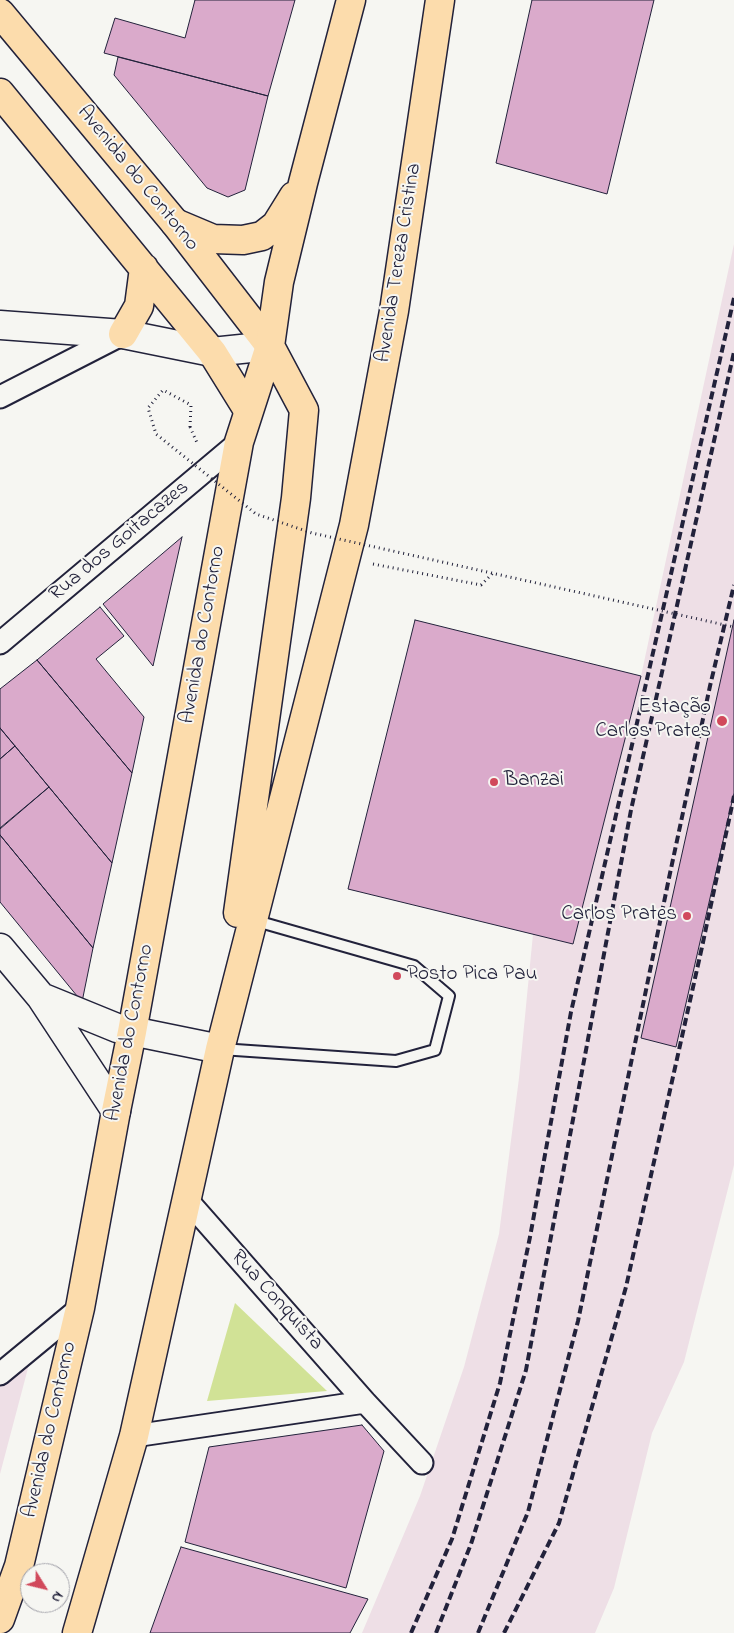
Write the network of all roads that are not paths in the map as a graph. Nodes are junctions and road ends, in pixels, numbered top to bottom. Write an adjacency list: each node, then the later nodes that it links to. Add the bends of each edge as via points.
1 (352, 0): 5 (main road)
2 (440, 0): 16 (main road, Avenida Tereza Cristina, via 394,311 354,525)
3 (0, 14): 6 (main road, Avenida do Contorno)
4 (0, 93): 7 (main road)
5 (303, 182): 6 (main road, via 276,225 262,236 243,240 213,239); 10 (main road, via 280,282)
6 (175, 224): 10 (main road, Avenida do Contorno)
7 (144, 268): 9 (main road, via 139,306); 11 (main road)
8 (0, 325): 9 (street)
9 (123, 334): 11 (street); 12 (street)
10 (270, 346): 11 (street); 13 (main road); 20 (main road, Avenida do Contorno, via 304,410 295,507)
11 (212, 352): 13 (main road)
12 (0, 397)
13 (248, 410): 14 (main road)
14 (239, 442): 15 (street, Rua dos Goitacazes); 19 (main road, Avenida do Contorno)
15 (0, 643)
16 (252, 920): 20 (main road); 20 (lane, via 414,966 449,996 435,1050 396,1060)
17 (0, 948): 18 (street)
18 (41, 998): 19 (street); 21 (street)
19 (132, 1032): 20 (street); 21 (main road, Avenida do Contorno)
20 (220, 1049): 22 (main road)
21 (116, 1111): 23 (main road, Avenida do Contorno)
22 (187, 1200): 25 (street, Rua Conquista); 26 (main road)
23 (80, 1308): 24 (street); 28 (main road, Avenida do Contorno, via 19,1566)
24 (0, 1374)
25 (365, 1402): 26 (street); 27 (street, Rua Conquista)
26 (134, 1436): 29 (main road)
27 (422, 1463)
28 (0, 1619)
29 (77, 1633)

